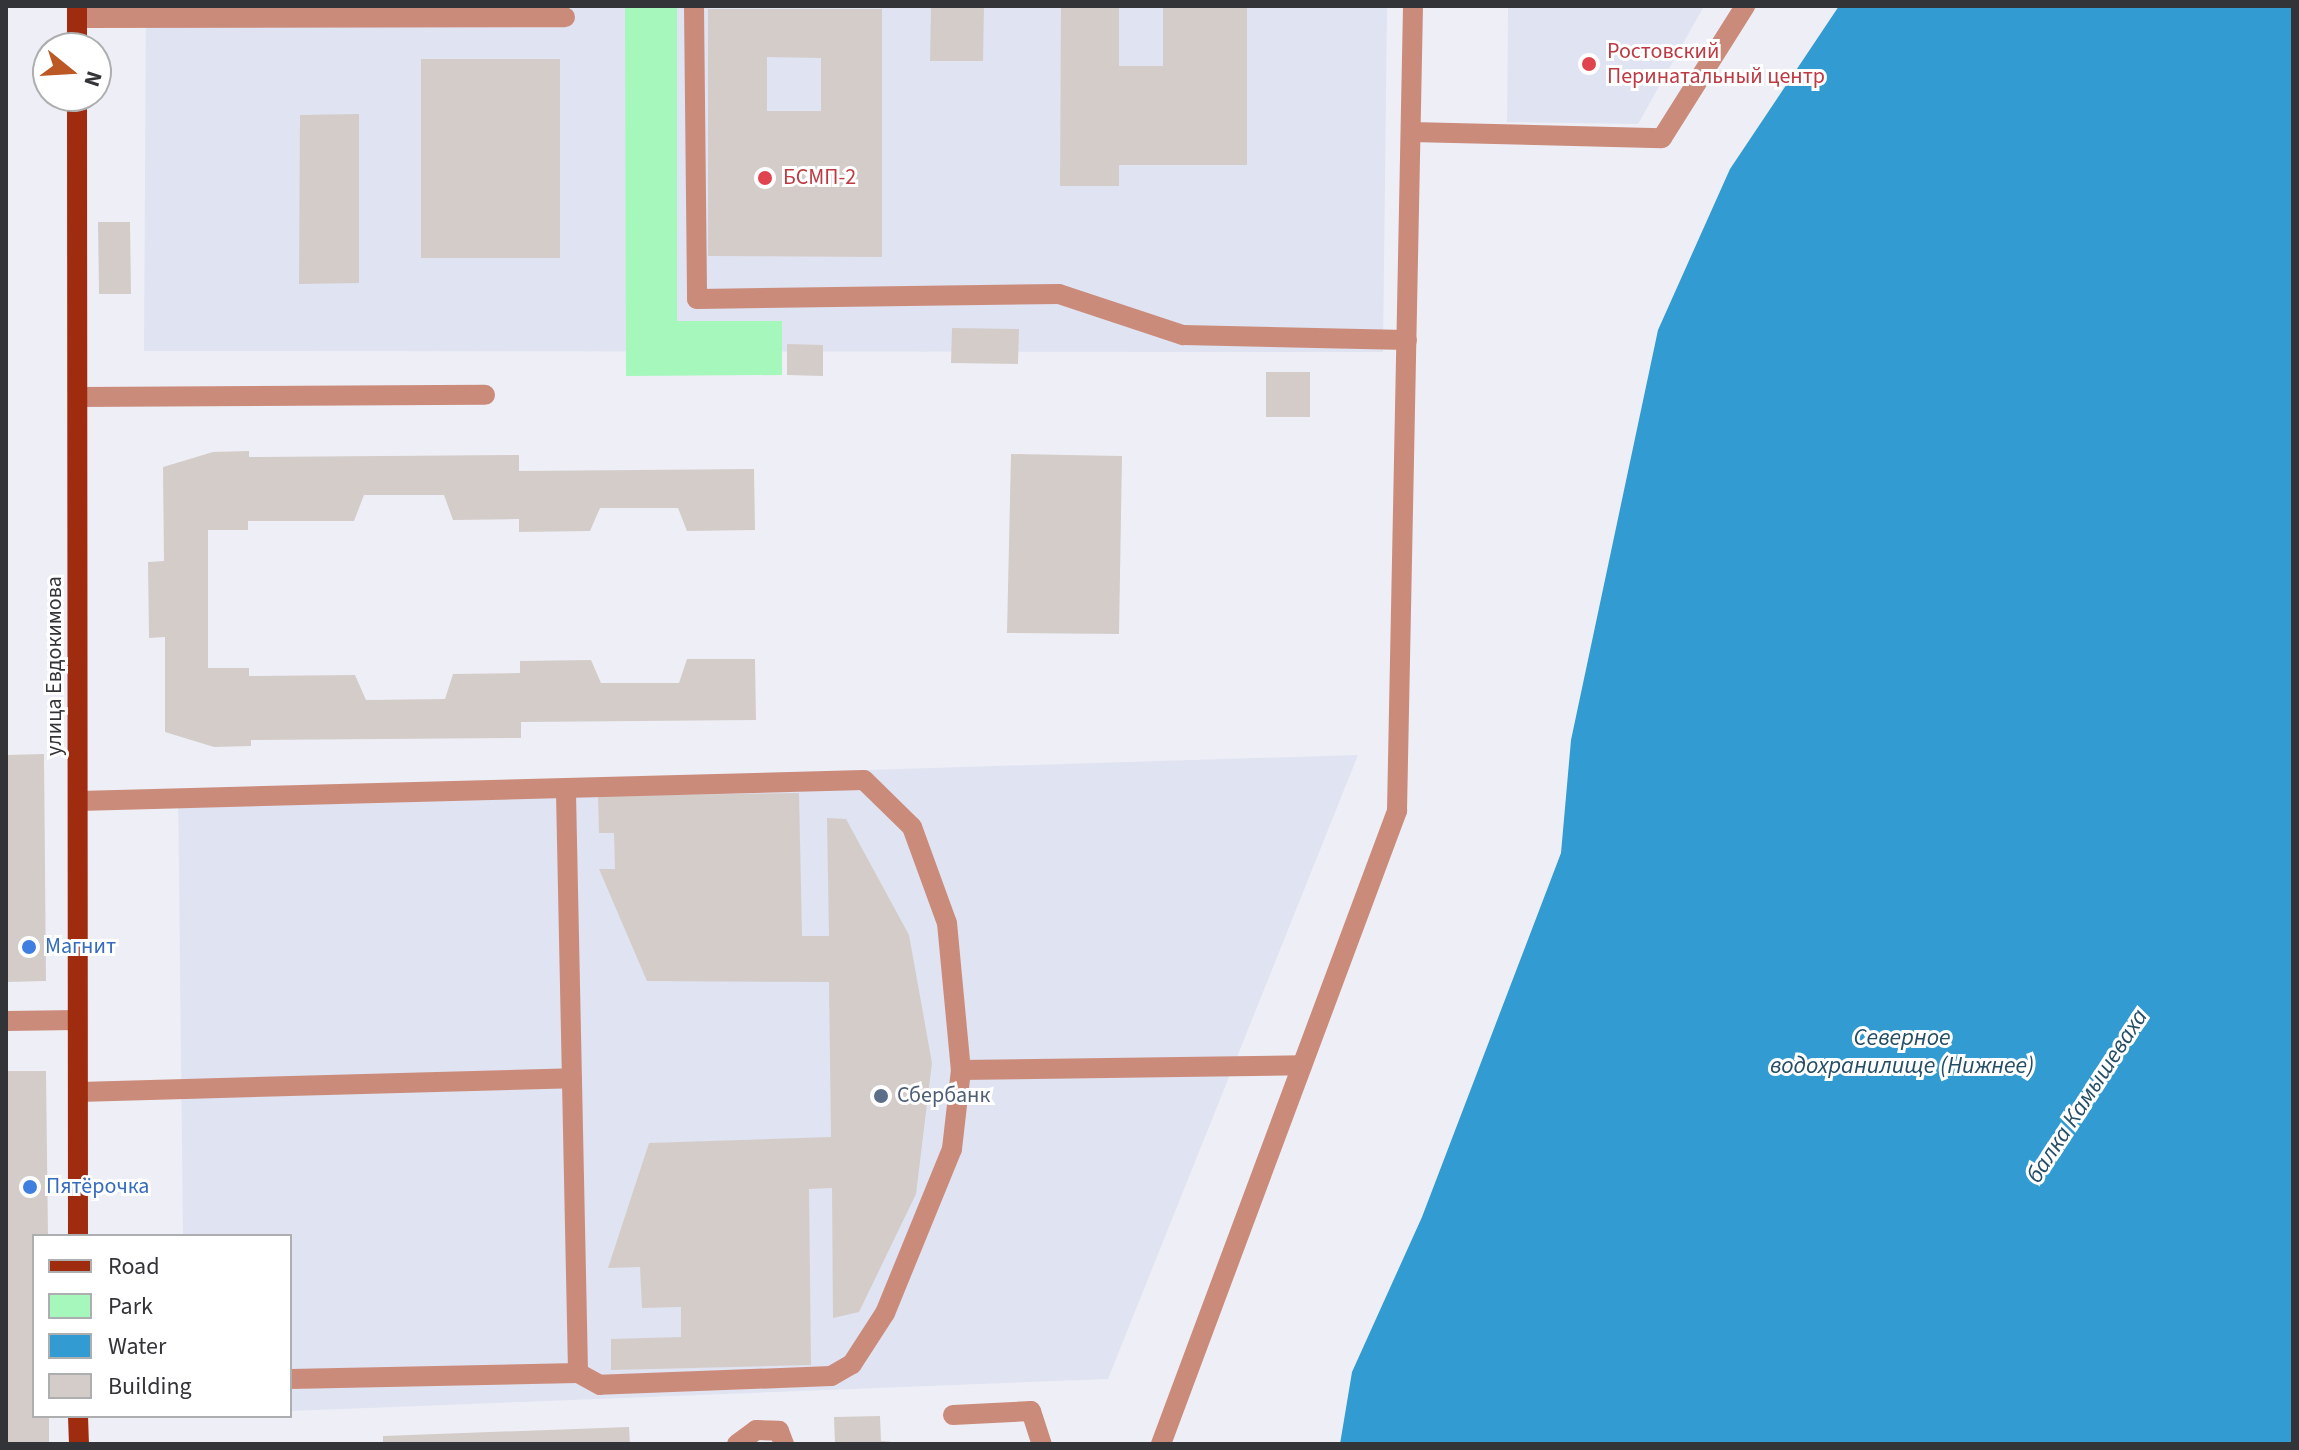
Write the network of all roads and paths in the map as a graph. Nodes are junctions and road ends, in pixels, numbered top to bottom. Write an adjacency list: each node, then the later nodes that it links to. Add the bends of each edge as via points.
1 (694, 6): 8 (street, via 697,299 1059,294 1183,335)
2 (1413, 6): 7 (street)
3 (1745, 6): 7 (street, via 1662,138)
4 (77, 12): 5 (street)
5 (565, 17)
6 (77, 112): 10 (main road, улица Евдокимова)
7 (1411, 132): 8 (street)
8 (1407, 340): 15 (street, via 1397,811)
9 (485, 395): 10 (street)
10 (78, 397): 12 (main road, улица Евдокимова)
11 (566, 793): 12 (street); 16 (street, via 578,786 864,780 912,827 947,923); 17 (street)
12 (79, 801): 13 (main road, улица Евдокимова)
13 (77, 1020): 14 (street); 18 (main road, улица Евдокимова)
14 (6, 1021)
15 (1302, 1065): 16 (street); 28 (street)
16 (961, 1070): 20 (street, via 952,1149 931,1209 885,1313 852,1364 831,1376 600,1385)
17 (572, 1078): 18 (street); 20 (street)
18 (79, 1092): 19 (main road, улица Евдокимова)
19 (78, 1234)
20 (578, 1373): 21 (street)
21 (292, 1379)
22 (953, 1415): 27 (street, via 1031,1411)
23 (78, 1418): 24 (main road)
24 (79, 1444)
25 (737, 1444): 26 (street, via 756,1430 779,1431)
26 (784, 1444)
27 (1042, 1444)
28 (1161, 1444)

